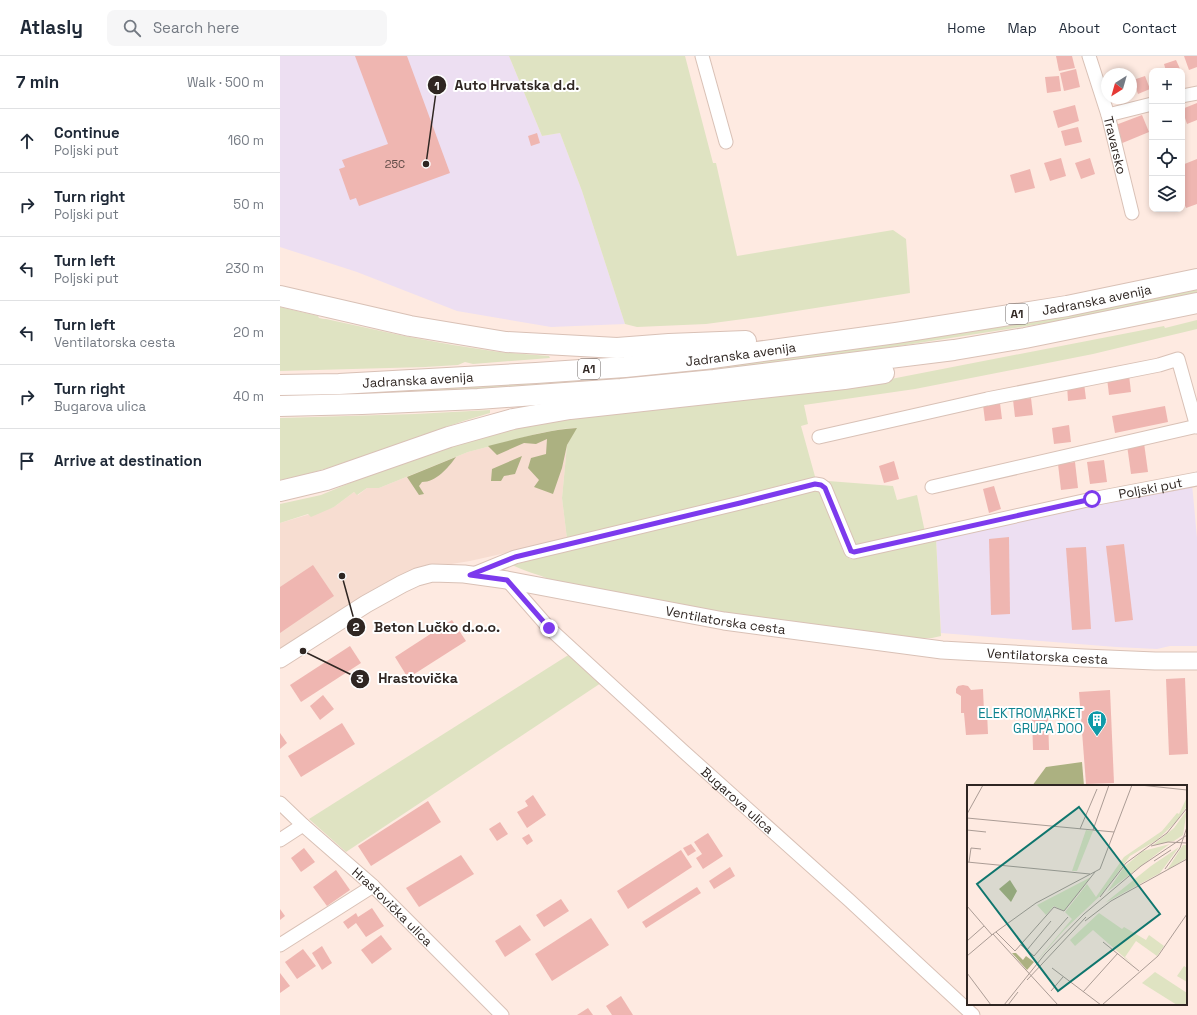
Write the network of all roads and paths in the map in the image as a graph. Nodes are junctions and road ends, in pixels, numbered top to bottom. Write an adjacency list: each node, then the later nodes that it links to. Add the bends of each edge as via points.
1 (702, 56): 7 (street)
2 (1089, 56): 6 (street, Travarsko)
3 (1197, 93): 4 (street)
4 (1185, 95)
5 (1149, 105): 6 (street)
6 (1108, 115): 8 (street, Travarsko)
7 (726, 142)
8 (1132, 213)
9 (1197, 279): 12 (highway, Jadranska avenija / A1, via 1067,306)
10 (280, 296): 12 (highway, via 456,335 506,342 589,347 617,348)
11 (1197, 303): 13 (highway, Jadranska avenija / A1)
12 (896, 333): 14 (highway, Jadranska avenija / A1, via 705,359 625,367 347,384)
13 (1025, 338): 15 (highway, Jadranska avenija / A1, via 919,355 621,389 463,400); 20 (highway, via 980,358 937,365 513,419 449,437 326,480)
14 (280, 385)
15 (280, 406)
16 (1197, 426): 17 (street, via 1178,359); 19 (street)
17 (819, 436)
18 (1197, 479): 21 (street, Poljski put, via 1092,499 854,552 851,551 825,488 815,484 515,557)
19 (932, 487)
20 (280, 491)
21 (470, 575): 22 (main road, Ventilatorska cesta); 23 (main road, Ventilatorska cesta, via 432,573 417,577 366,604)
22 (507, 580): 24 (main road, Ventilatorska cesta, via 724,621 942,650); 31 (street, Bugarova ulica, via 549,628)
23 (280, 659)
24 (1197, 661)
25 (280, 803): 26 (street, Hrastovička ulica)
26 (303, 825): 27 (street); 28 (street, Hrastovička ulica)
27 (280, 840)
28 (373, 886): 29 (street); 30 (street, Hrastovička ulica)
29 (280, 945)
30 (502, 1015)
31 (974, 1015)

